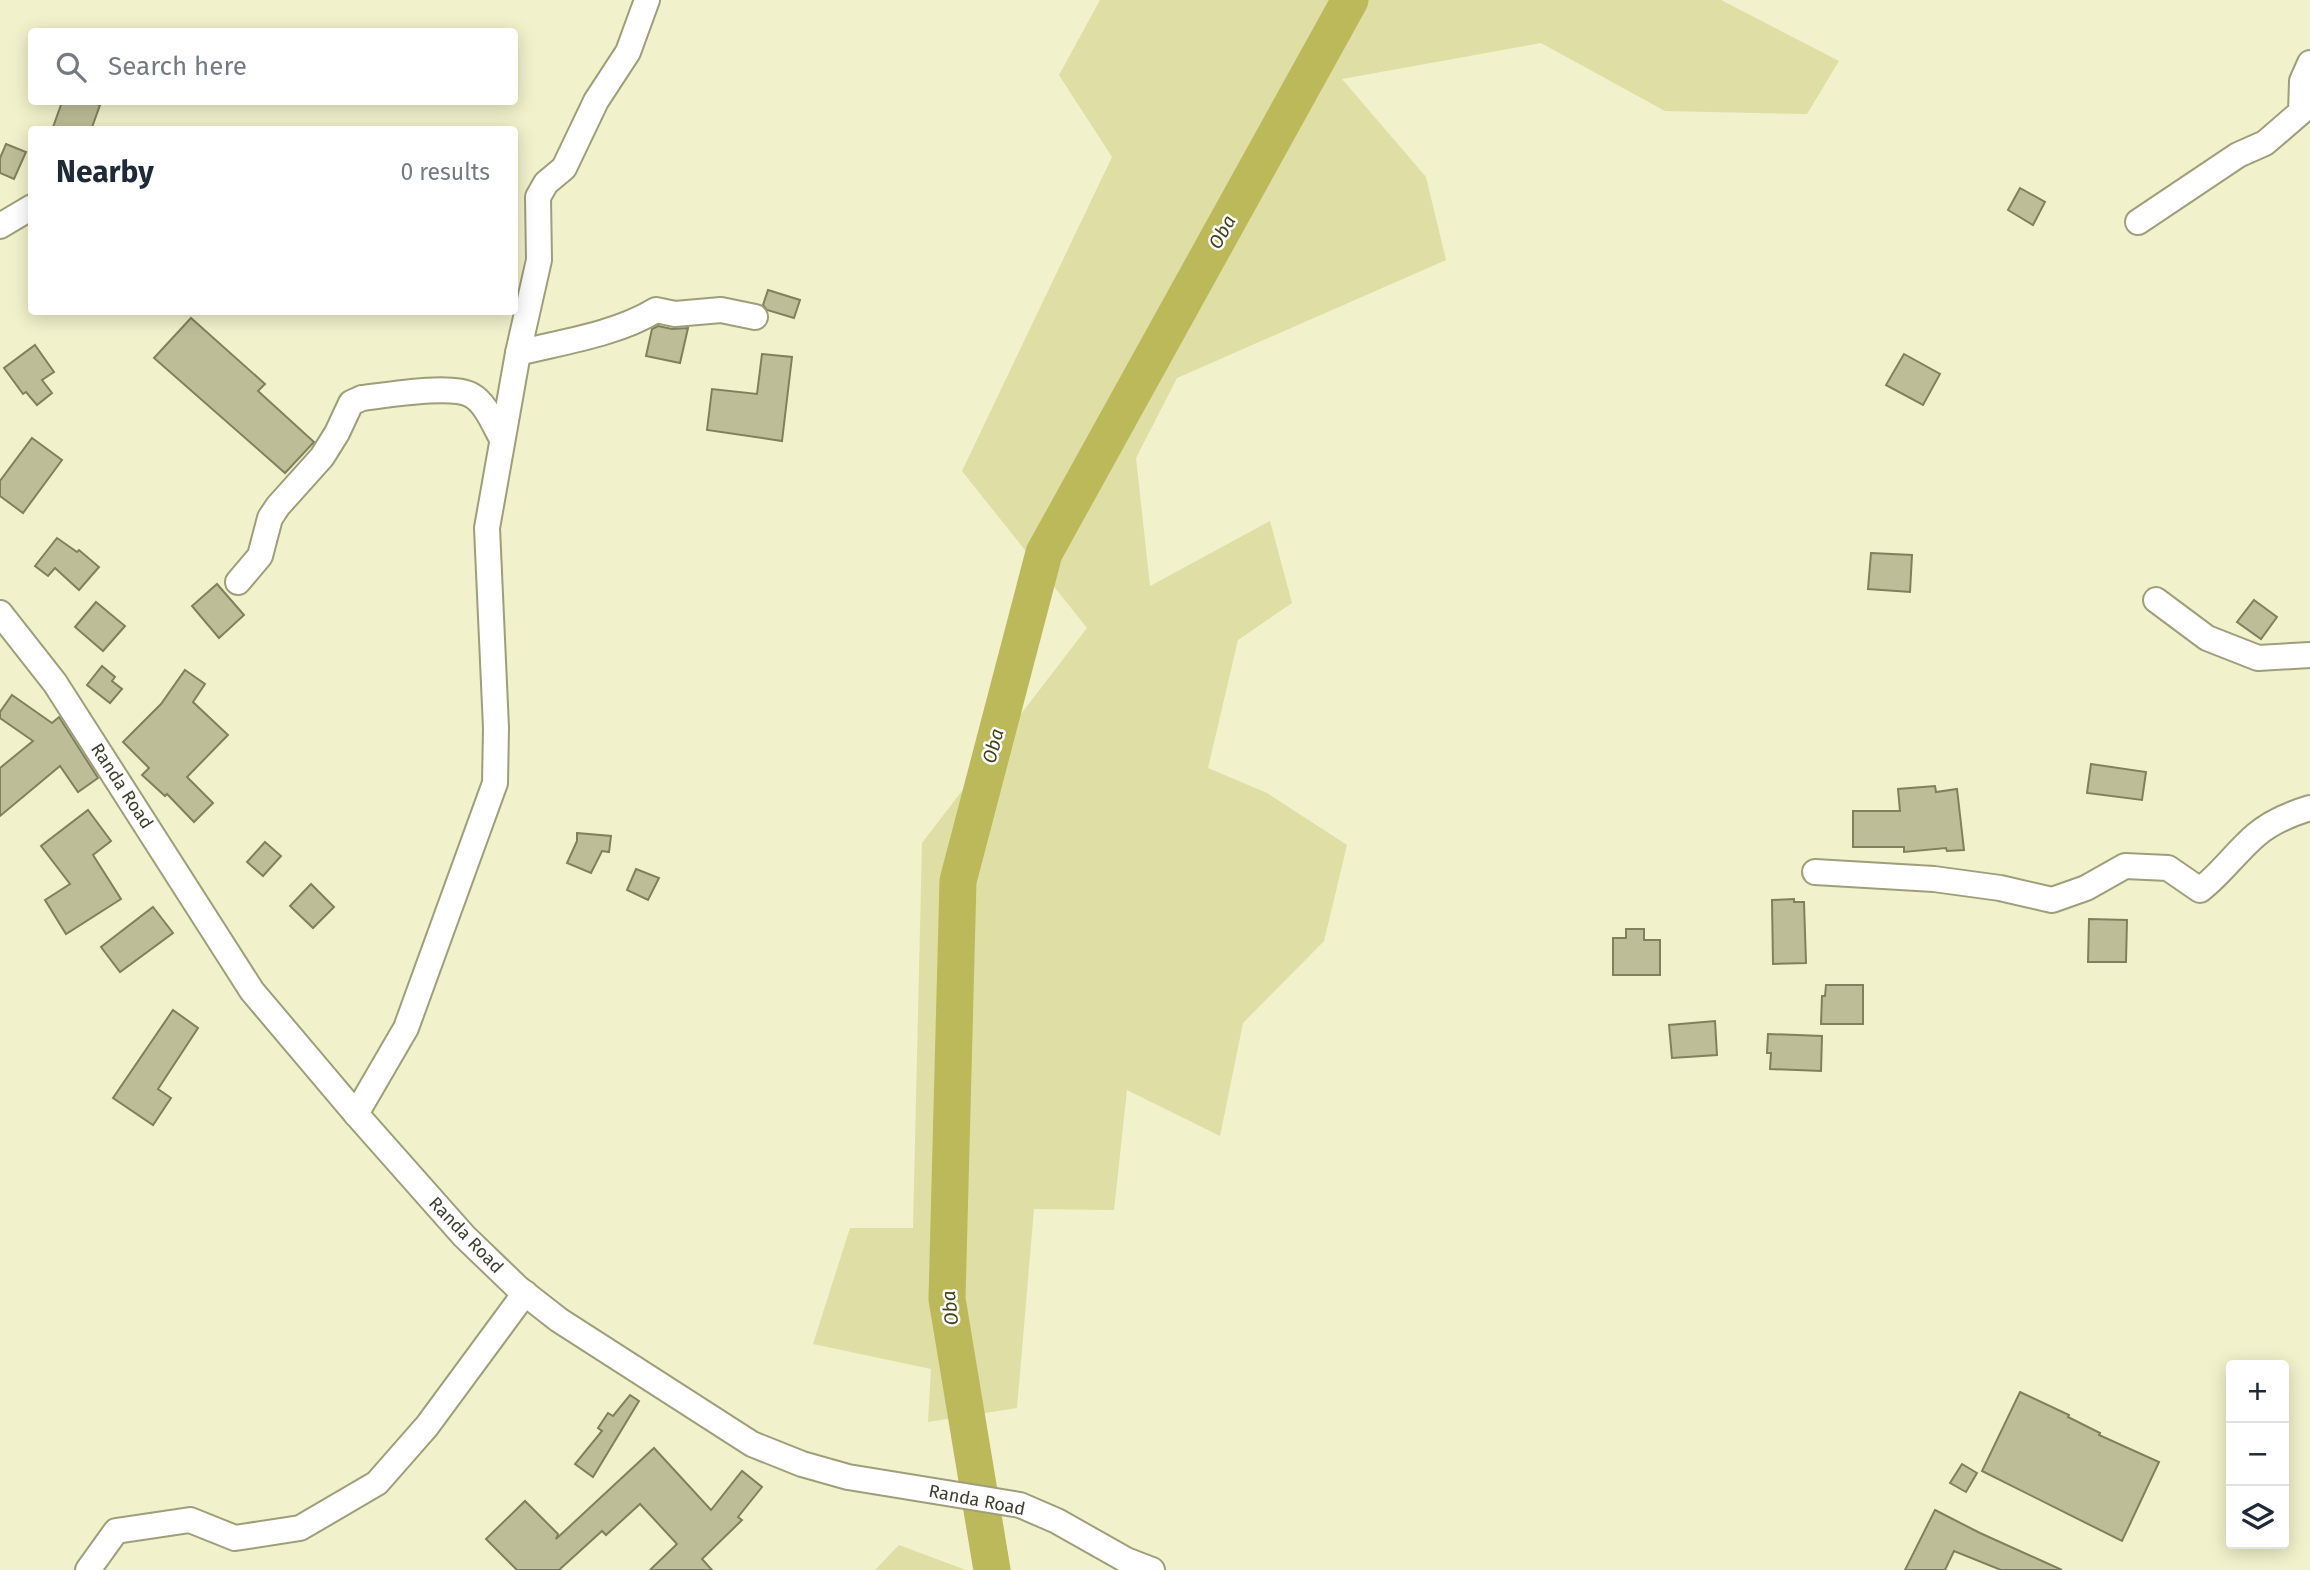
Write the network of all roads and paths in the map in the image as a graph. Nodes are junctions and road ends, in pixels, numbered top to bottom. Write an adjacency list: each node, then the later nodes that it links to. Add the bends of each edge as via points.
1 (647, 0): 3 (street, via 628,52 596,101 564,168)
2 (2310, 63): 5 (street, via 2302,82 2301,112 2266,143 2228,161)
3 (526, 195): 8 (street, via 539,260)
4 (28, 210): 6 (street)
5 (2138, 222)
6 (0, 226)
7 (755, 317): 8 (street, via 721,310 676,314 656,310 641,319)
8 (518, 353): 9 (street)
9 (502, 439): 10 (street, via 489,413 472,395 453,390 362,398 351,403 322,457 270,518 260,556); 16 (street, via 487,528 495,783 406,1028)
10 (238, 582)
11 (2156, 600): 13 (street, via 2207,638 2258,658)
12 (0, 613): 16 (street, Randa Road, via 55,683 253,991)
13 (2310, 655)
14 (2310, 808): 15 (street, via 2287,815 2256,835 2200,890 2168,868 2125,866 2052,900 1934,879)
15 (1815, 872)
16 (356, 1114): 17 (street, Randa Road, via 464,1236)
17 (525, 1293): 18 (street, via 427,1426 377,1483 300,1528 235,1538 190,1520 116,1531); 19 (street, Randa Road, via 559,1320 752,1444 848,1477 1020,1505)
18 (88, 1570)
19 (1153, 1570)

